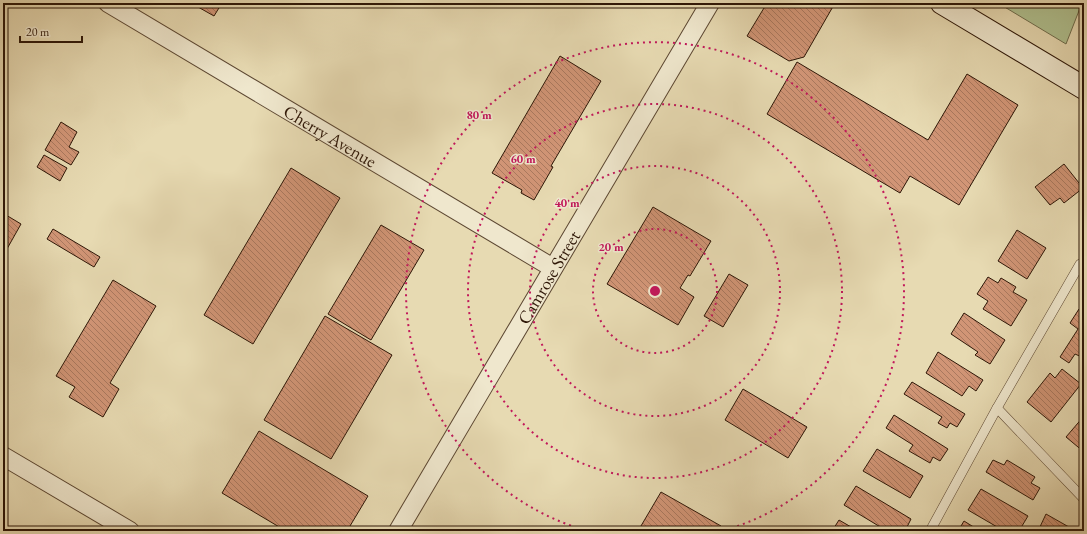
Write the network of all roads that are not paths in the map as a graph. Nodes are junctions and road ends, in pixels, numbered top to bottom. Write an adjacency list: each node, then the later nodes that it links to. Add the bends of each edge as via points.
1 (108, 3): 6 (street, Cherry Avenue)
2 (710, 3): 6 (street, Camrose Street)
3 (942, 3): 4 (street)
4 (1084, 88)
5 (1084, 267): 7 (lane, via 1080,264)
6 (553, 268): 11 (street, Camrose Street)
7 (997, 408): 9 (lane); 12 (lane)
8 (3, 456): 10 (street)
9 (1084, 499)
10 (130, 531)
11 (398, 531)
12 (930, 531)

